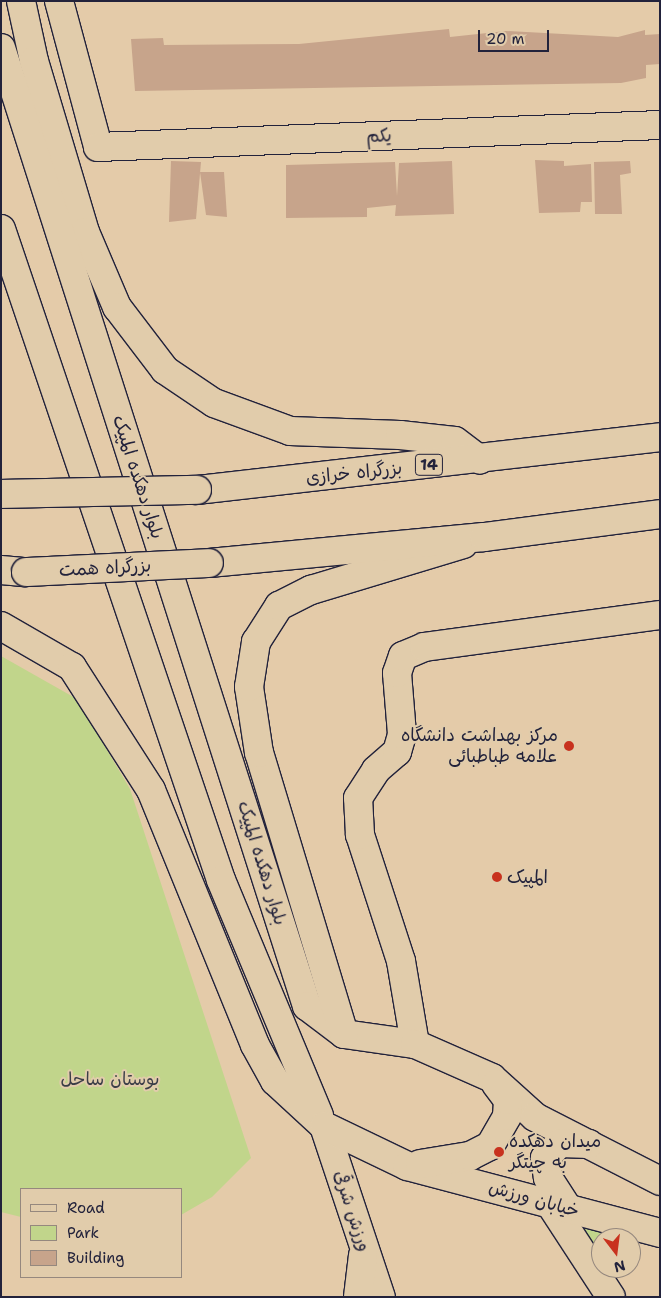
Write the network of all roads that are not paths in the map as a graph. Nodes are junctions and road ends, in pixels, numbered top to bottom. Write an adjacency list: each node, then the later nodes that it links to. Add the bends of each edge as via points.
1 (21, 1): 7 (main road, via 34,61 86,232 116,307 165,370 214,403 290,431 400,435 455,441)
2 (59, 1): 4 (main road, یکم, via 98,147)
3 (1, 48): 14 (main road, بلوار دهکده المپیک, via 306,1006)
4 (660, 126)
5 (1, 229): 17 (main road, via 221,880)
6 (660, 437): 7 (main road, بزرگراه خرازی / 14)
7 (480, 460): 8 (main road, بزرگراه خرازی / 14, bridge, via 197,490)
8 (1, 494)
9 (660, 514): 10 (main road)
10 (484, 537): 11 (main road, بزرگراه همت, bridge, via 209,563); 14 (main road, via 397,567 311,590 279,606 256,642 249,686 259,753)
11 (14, 571)
12 (660, 615): 15 (main road, via 424,646 404,656 397,673 402,734 398,752 376,770 358,798 360,835 401,961)
13 (1, 626): 17 (main road, via 72,667 151,790 255,1045 275,1081)
14 (344, 1034): 15 (main road)
15 (415, 1044): 16 (main road)
16 (492, 1078): 18 (main road, via 535,1117); 19 (main road, via 508,1100 508,1109 501,1132 490,1146 470,1156)
17 (324, 1126): 19 (main road, خیابان ورزش); 23 (main road, ورزش شرقی)
18 (589, 1144): 20 (main road); 21 (main road, via 560,1143 545,1158 548,1178)
19 (407, 1166): 21 (main road, خیابان ورزش)
20 (660, 1181)
21 (558, 1204): 22 (main road, خیابان ورزش); 26 (main road)
22 (660, 1233)
23 (364, 1246): 24 (main road); 25 (main road, ورزش شرقی)
24 (358, 1297)
25 (381, 1297)
26 (612, 1297)

